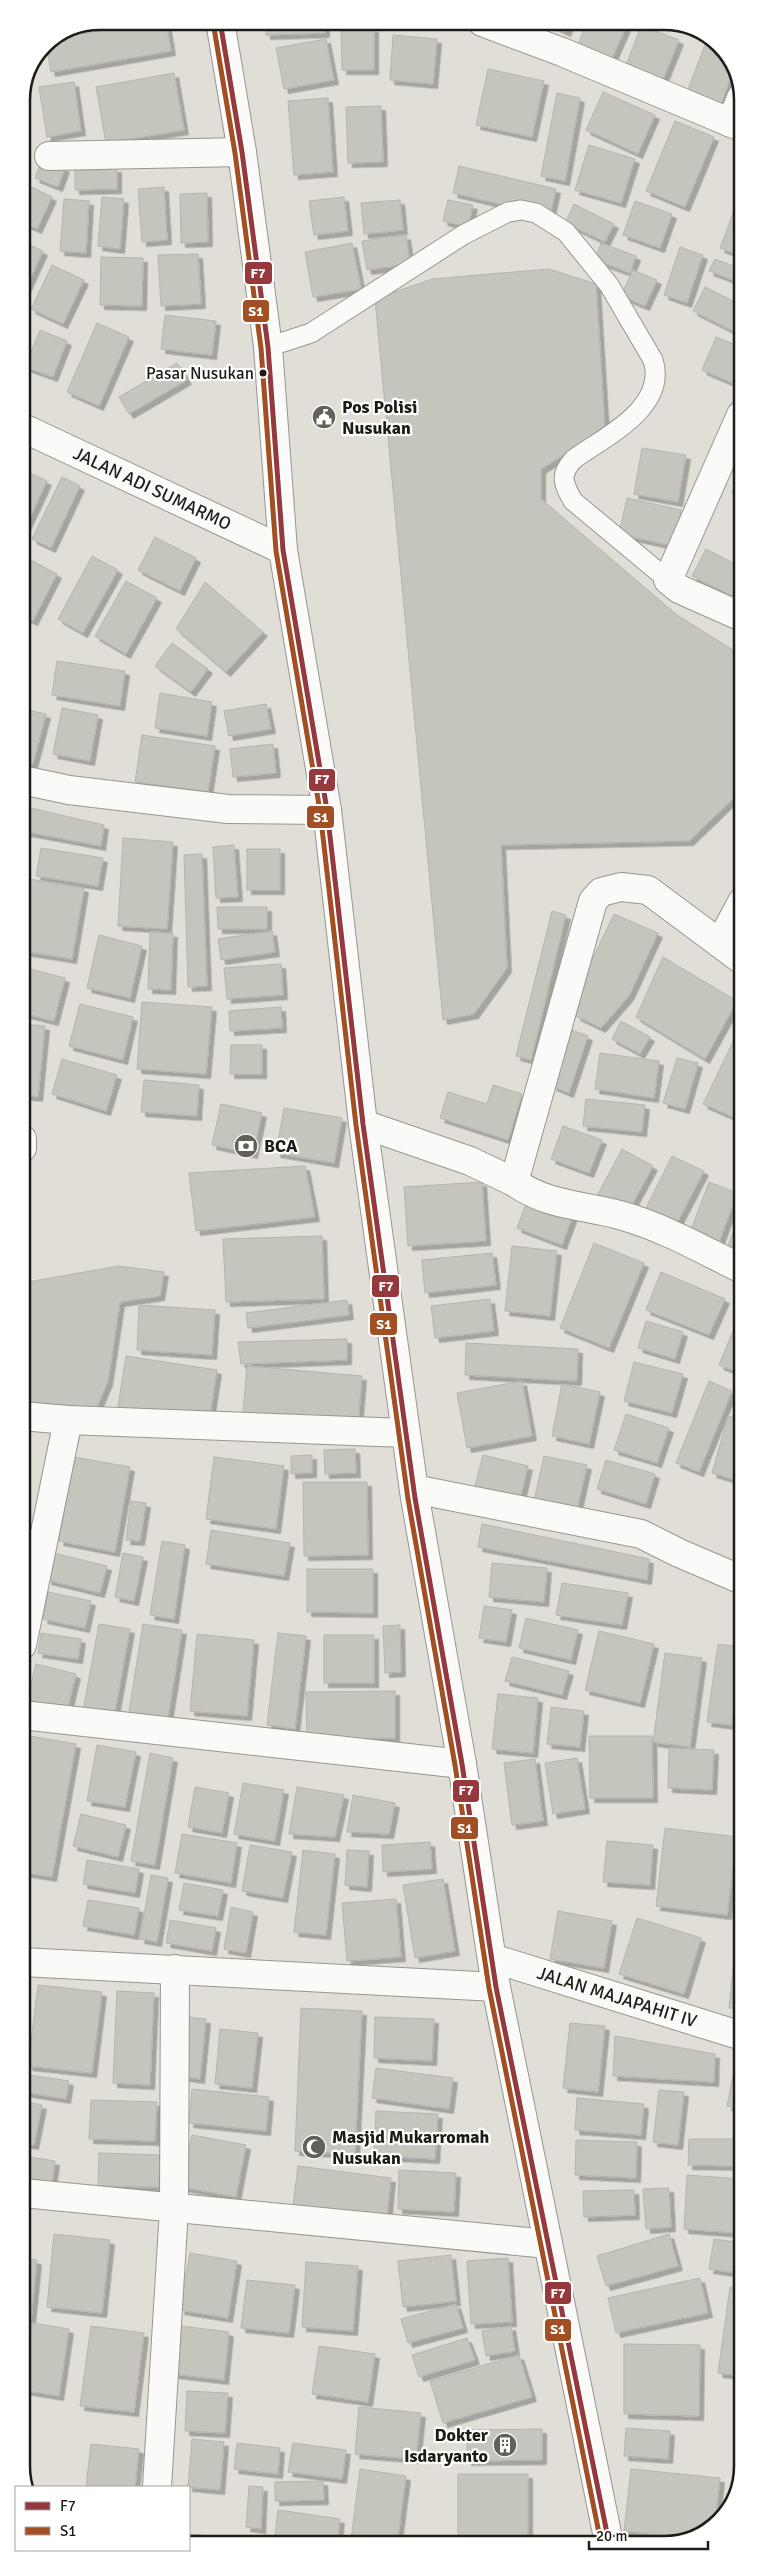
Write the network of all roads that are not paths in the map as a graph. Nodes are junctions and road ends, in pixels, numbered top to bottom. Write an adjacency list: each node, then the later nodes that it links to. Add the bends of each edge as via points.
1 (222, 30): 4 (main road)
2 (503, 30): 3 (main road)
3 (734, 124)
4 (242, 152): 5 (main road); 6 (main road)
5 (49, 156)
6 (268, 347): 9 (main road); 10 (lane, via 311,333 463,235 508,212 536,213 566,232 609,285 657,372 655,386 643,409 574,459 566,468 564,484 573,501)
7 (30, 431): 9 (main road, JALAN ADI SUMARMO)
8 (734, 431): 10 (main road)
9 (283, 550): 13 (main road)
10 (668, 580): 11 (main road, via 679,589)
11 (734, 613)
12 (30, 782): 13 (main road, via 70,790 228,809)
13 (327, 810): 17 (main road)
14 (734, 917): 15 (main road)
15 (720, 943): 16 (main road); 18 (main road, via 648,890 621,887 601,892 593,901)
16 (734, 954)
17 (363, 1124): 18 (main road, via 470,1161); 22 (main road)
18 (514, 1182): 19 (main road, via 549,1201 622,1216 652,1226)
19 (734, 1265)
20 (30, 1417): 21 (main road)
21 (68, 1420): 22 (main road); 25 (main road)
22 (405, 1433): 23 (main road)
23 (414, 1489): 24 (main road, via 641,1534); 27 (main road)
24 (734, 1577)
25 (30, 1606)
26 (30, 1716): 27 (main road)
27 (462, 1764): 28 (main road)
28 (492, 1958): 31 (main road); 32 (main road, JALAN MAJAPAHIT IV)
29 (30, 1962): 30 (main road)
30 (175, 1968): 31 (main road); 34 (main road)
31 (496, 1986): 35 (main road)
32 (734, 2034)
33 (30, 2194): 34 (main road)
34 (174, 2209): 35 (main road); 36 (main road)
35 (548, 2244): 37 (main road)
36 (156, 2486)
37 (608, 2536)

